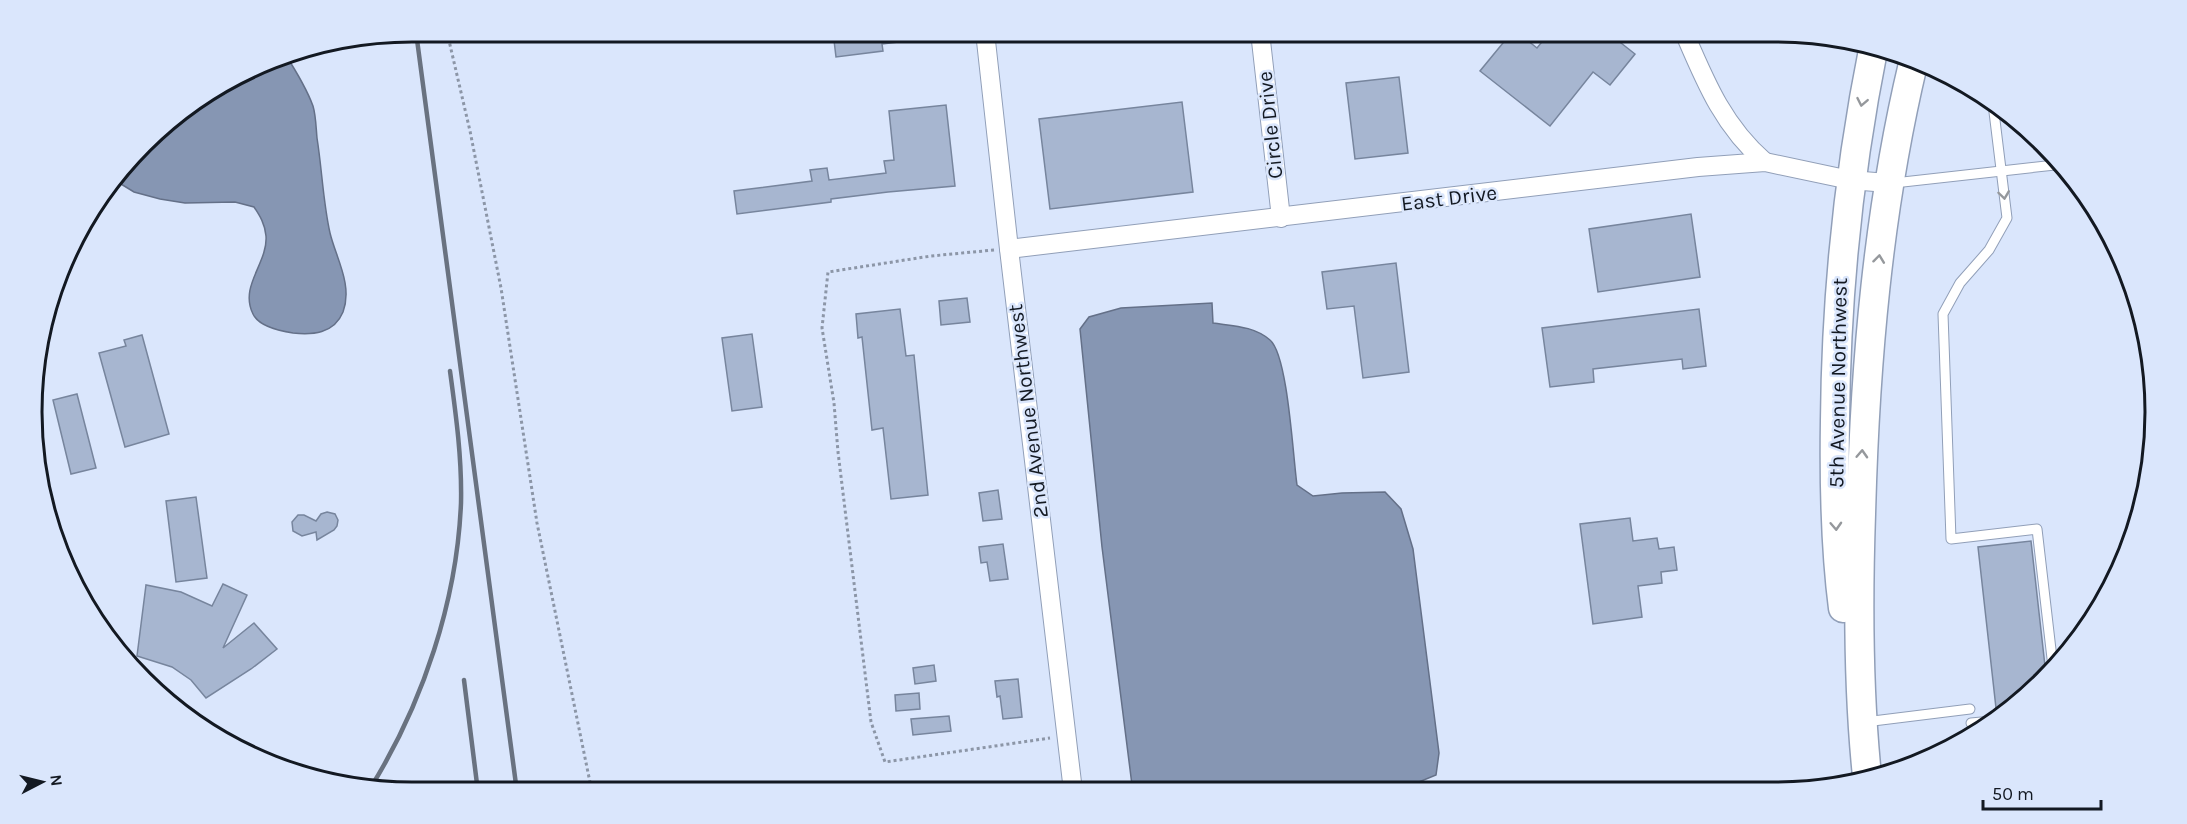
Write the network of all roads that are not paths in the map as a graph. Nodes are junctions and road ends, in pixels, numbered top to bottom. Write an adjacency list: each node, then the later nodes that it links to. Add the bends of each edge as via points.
1 (987, 42): 13 (street, 2nd Avenue Northwest)
2 (1261, 42): 12 (street, Circle Drive)
3 (1688, 42): 7 (street, via 1728,122)
4 (1872, 55): 10 (main road, 5th Avenue Northwest, one-way to 10)
5 (1912, 68): 11 (main road, 5th Avenue Northwest)
6 (1995, 114): 9 (lane)
7 (1765, 162): 10 (street, East Drive); 12 (street, East Drive)
8 (2051, 165): 9 (lane)
9 (2001, 171): 11 (lane); 14 (lane, one-way to 14, via 2007,218 1989,250 1960,283 1943,314 1951,539 2037,529)
10 (1850, 180): 11 (street, East Drive); 16 (main road, 5th Avenue Northwest, one-way to 16, via 1836,362 1836,516 1844,622)
11 (1888, 183): 16 (main road, 5th Avenue Northwest, one-way to 11, via 1862,455 1874,294)
12 (1281, 218): 13 (street, East Drive)
13 (1009, 249): 20 (street, 2nd Avenue Northwest)
14 (2052, 657)
15 (1970, 709): 16 (lane)
16 (1861, 722): 19 (main road, 5th Avenue Northwest)
17 (1977, 722): 18 (lane)
18 (1971, 723)
19 (1866, 770)
20 (1072, 782)

